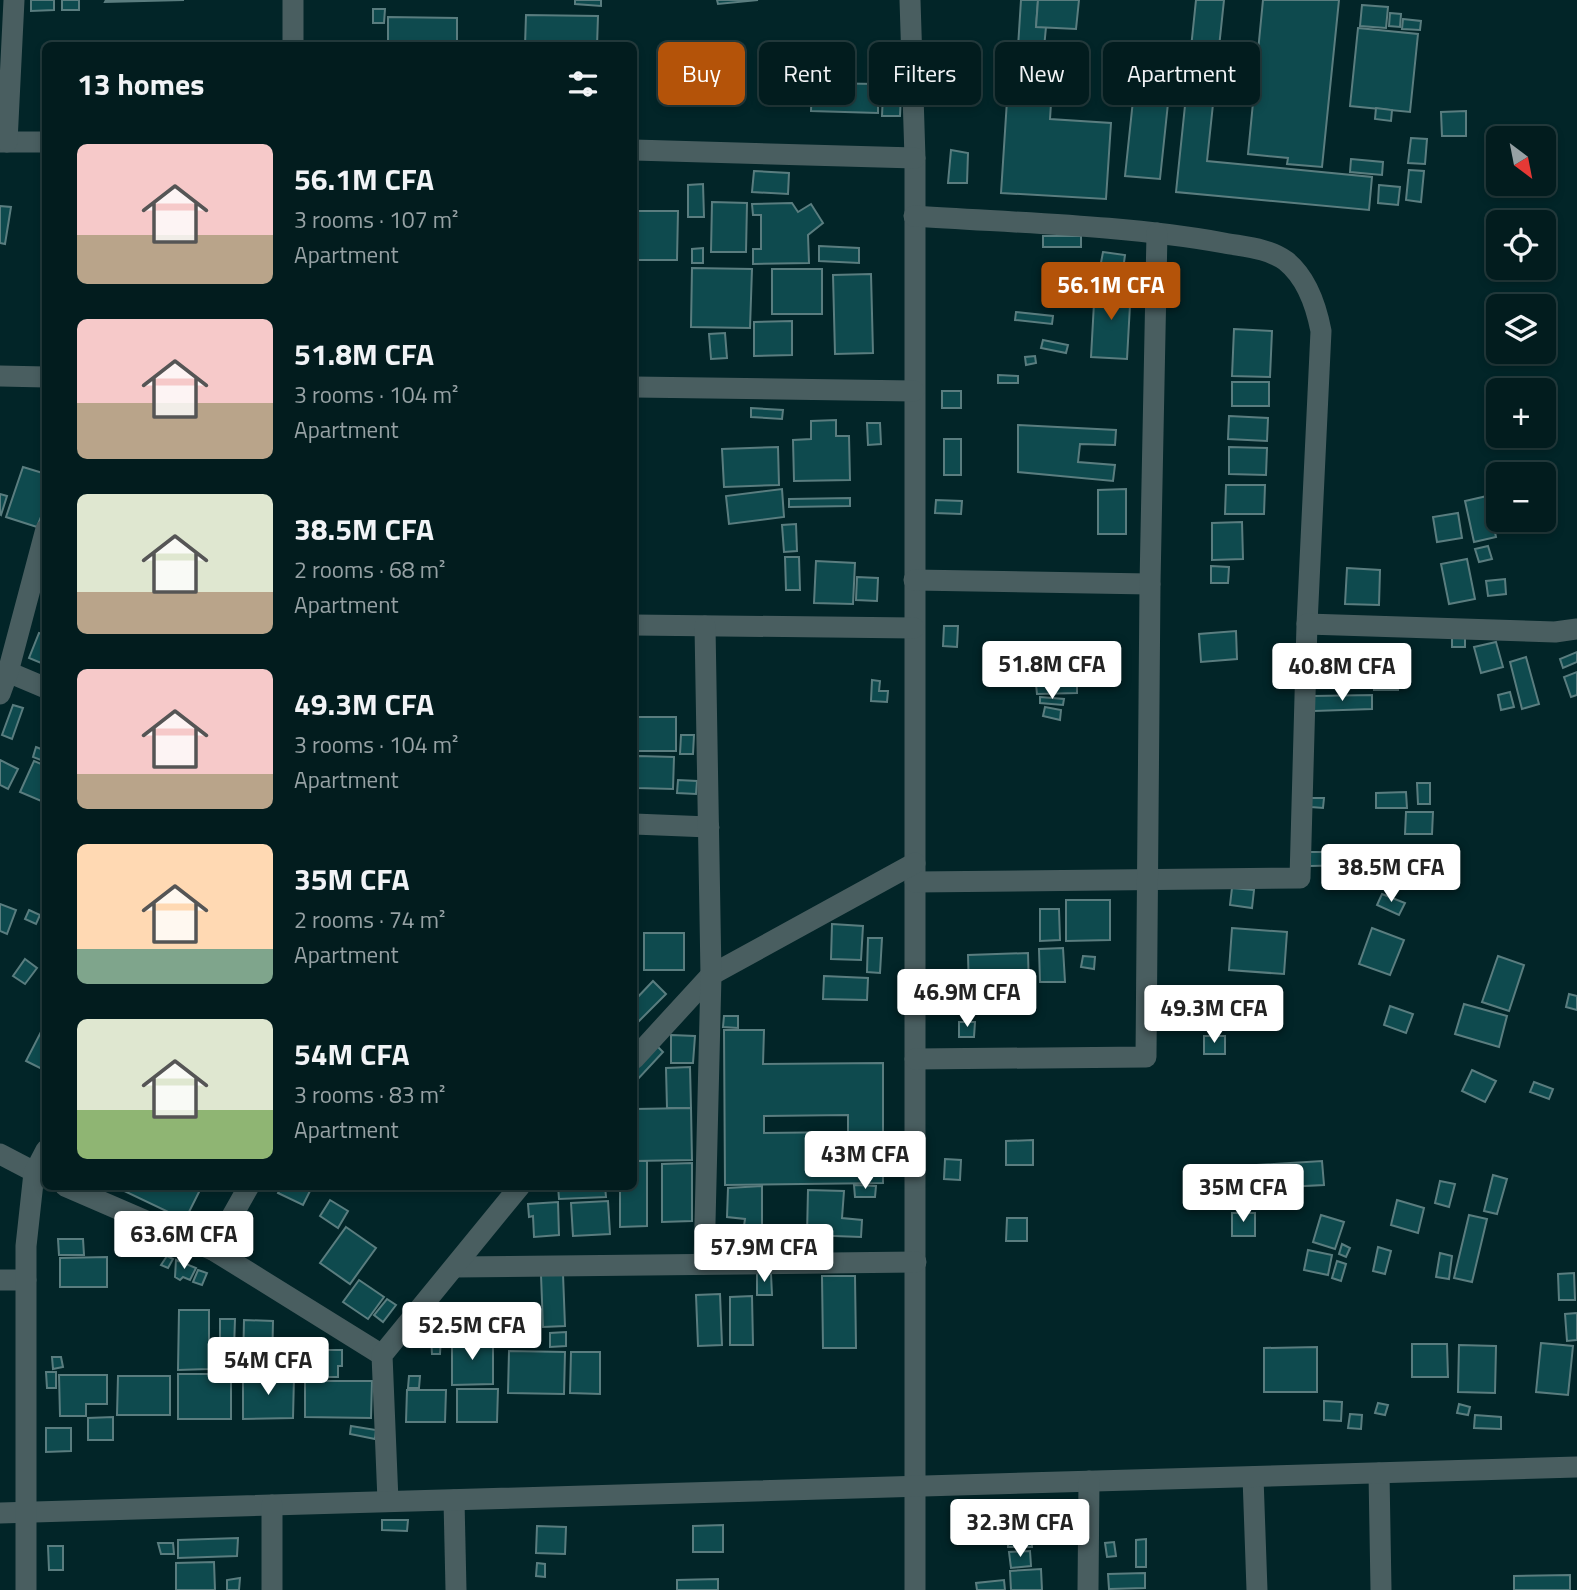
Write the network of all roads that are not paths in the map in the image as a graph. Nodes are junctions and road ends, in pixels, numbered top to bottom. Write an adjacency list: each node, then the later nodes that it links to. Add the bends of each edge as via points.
1 (14, 0): 5 (street)
2 (293, 0): 4 (street)
3 (910, 0): 8 (street)
4 (293, 42)
5 (4, 142): 6 (street)
6 (42, 142)
7 (637, 150): 8 (street)
8 (915, 158): 9 (street)
9 (914, 216): 10 (street); 14 (street)
10 (1157, 233): 17 (street); 18 (street, via 1266,250 1286,261 1317,307 1321,331)
11 (0, 376): 12 (street)
12 (42, 377)
13 (637, 387): 14 (street)
14 (914, 391): 16 (street)
15 (42, 544): 23 (street)
16 (914, 580): 17 (street); 21 (street)
17 (1150, 583): 29 (street)
18 (1307, 624): 22 (street); 29 (street, via 1300,878)
19 (637, 625): 20 (street)
20 (705, 626): 21 (street); 27 (street)
21 (914, 628): 28 (street)
22 (1577, 629)
23 (8, 672): 24 (street); 25 (street)
24 (42, 686)
25 (0, 694)
26 (637, 824): 27 (street)
27 (709, 827): 30 (street)
28 (915, 873): 29 (street); 30 (street); 32 (street)
29 (1147, 880): 32 (street, via 1146,1057)
30 (710, 975): 31 (street); 40 (street)
31 (637, 1056)
32 (915, 1059): 39 (street)
33 (0, 1154): 34 (street)
34 (40, 1176): 43 (street, via 26,1246)
35 (74, 1190): 38 (street)
36 (247, 1190): 38 (street)
37 (517, 1190): 41 (street)
38 (213, 1250): 44 (street)
39 (916, 1262): 40 (street); 49 (street)
40 (704, 1264): 41 (street)
41 (455, 1266): 44 (street)
42 (0, 1280): 43 (street)
43 (26, 1280): 53 (street)
44 (382, 1355): 51 (street)
45 (1577, 1467): 46 (street)
46 (1379, 1473): 47 (street); 61 (street)
47 (1253, 1477): 48 (street); 60 (street)
48 (1088, 1481): 49 (street); 59 (street)
49 (916, 1486): 50 (street); 58 (street)
50 (454, 1500): 51 (street); 57 (street)
51 (388, 1501): 52 (street)
52 (272, 1505): 53 (street); 56 (street)
53 (24, 1512): 54 (street); 55 (street)
54 (0, 1513)
55 (26, 1590)
56 (272, 1590)
57 (456, 1590)
58 (915, 1590)
59 (1088, 1590)
60 (1256, 1590)
61 (1381, 1590)

